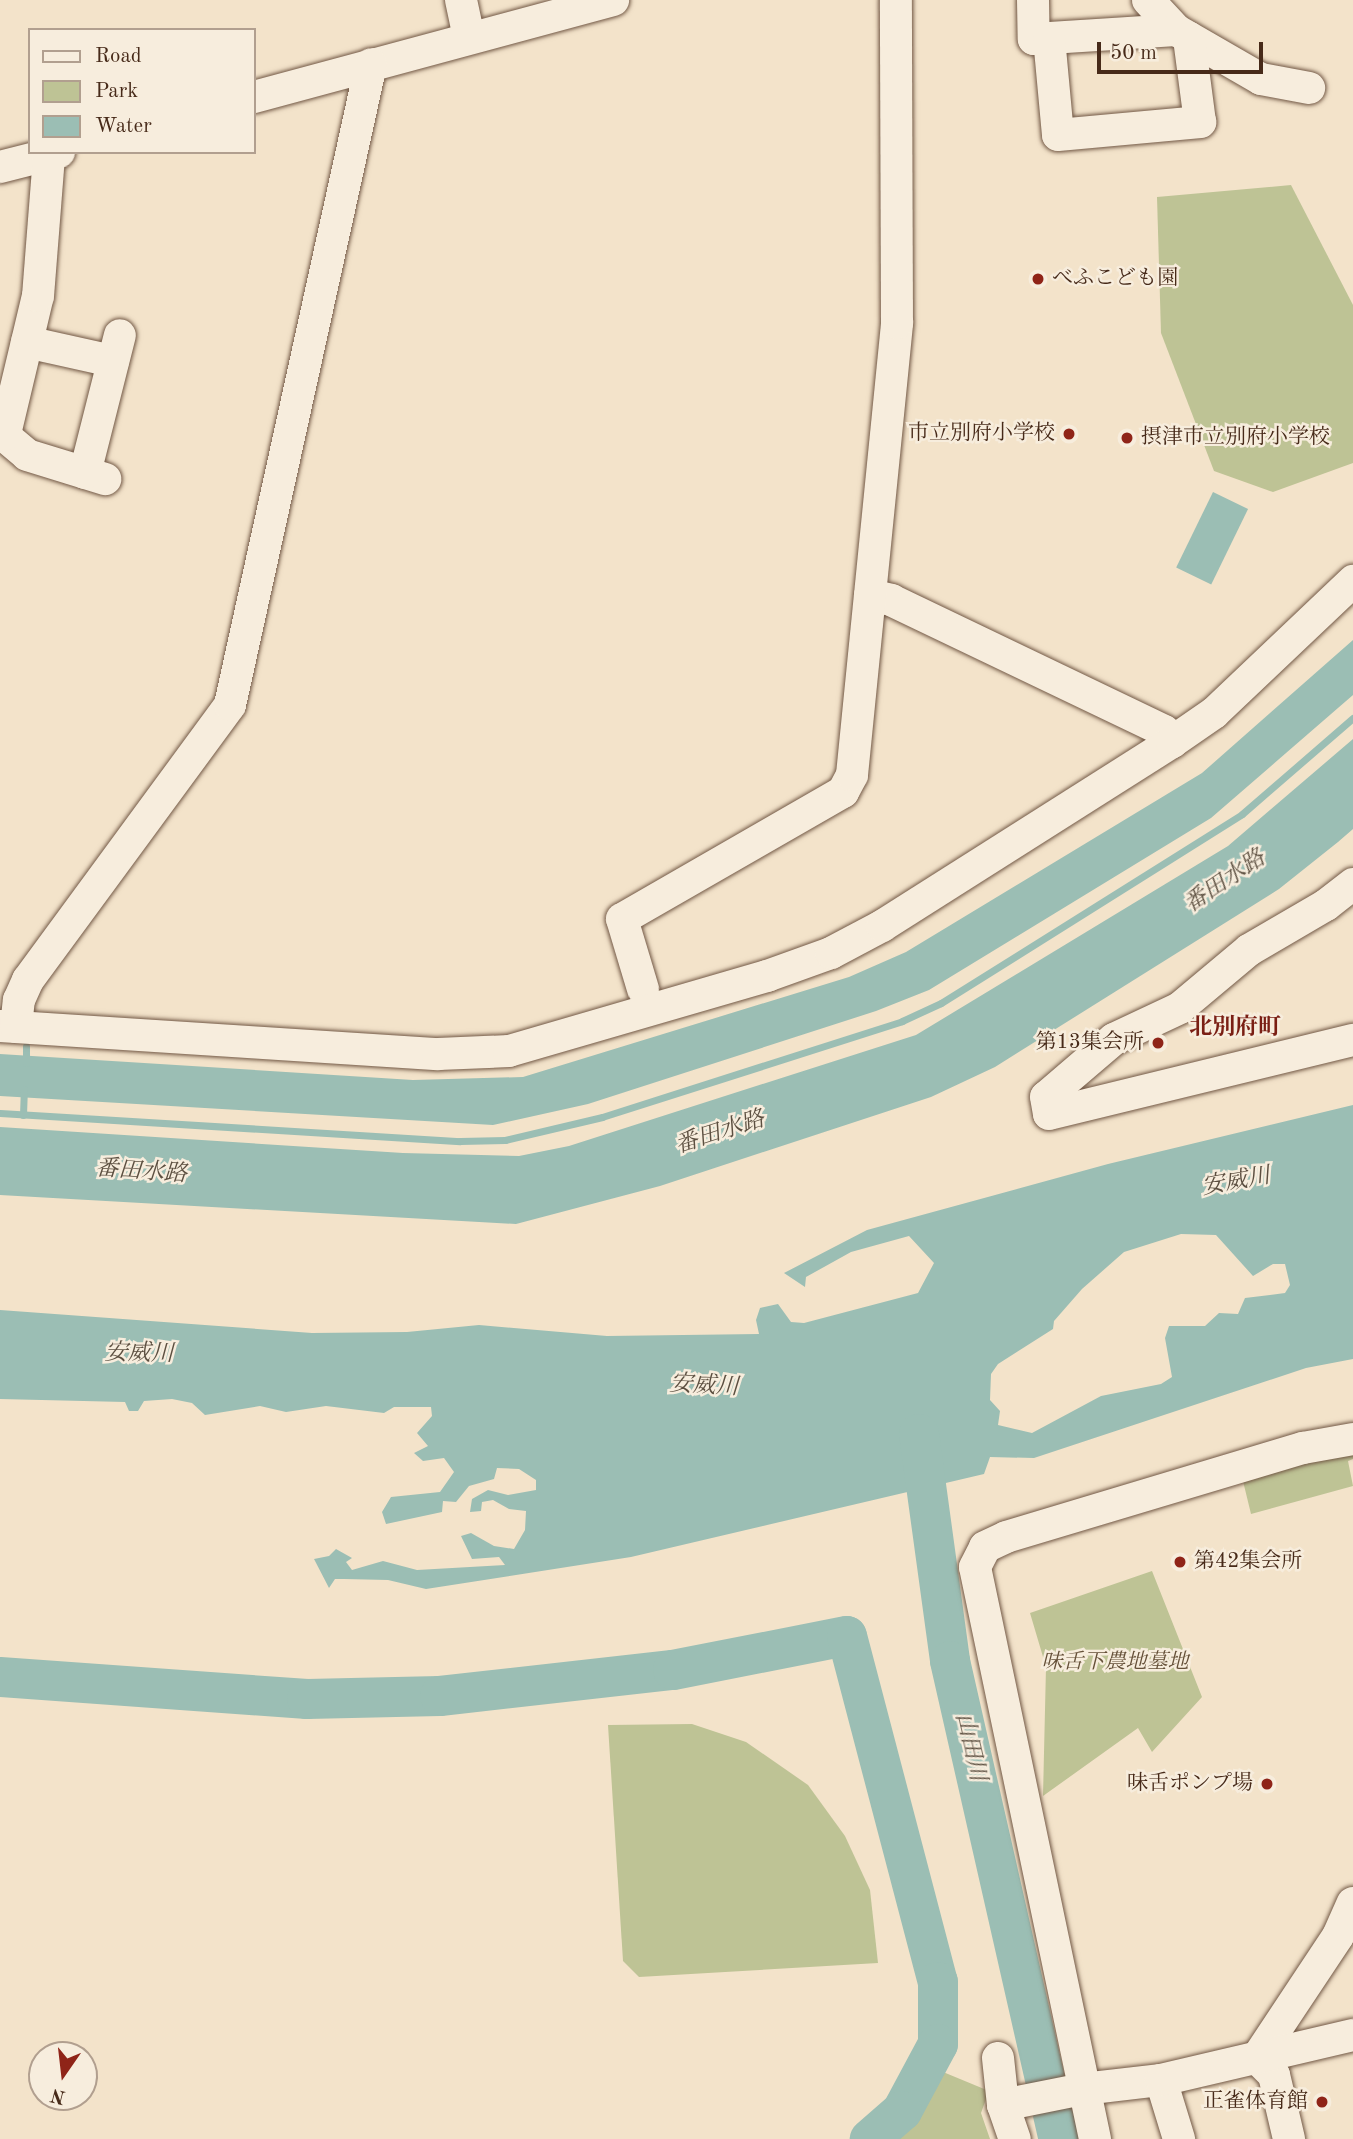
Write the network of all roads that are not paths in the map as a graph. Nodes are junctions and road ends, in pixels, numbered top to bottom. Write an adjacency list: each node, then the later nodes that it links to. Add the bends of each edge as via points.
1 (461, 0): 7 (street)
2 (612, 0): 7 (street)
3 (896, 0): 17 (street, via 897,323)
4 (1033, 0): 8 (street, via 1034,39)
5 (1148, 0): 6 (street)
6 (1182, 34): 8 (street); 8 (street, via 1200,122 1058,135); 10 (street, via 1261,79)
7 (469, 38): 9 (street)
8 (1049, 38)
9 (371, 64): 11 (street); 21 (street, via 230,705 28,980)
10 (1310, 88)
11 (256, 96)
12 (54, 154): 13 (street); 14 (street, via 38,296)
13 (0, 167)
14 (27, 342): 15 (street); 15 (street, via 116,348 96,476 27,455)
15 (3, 433)
16 (1353, 581): 18 (street, via 1214,713)
17 (870, 595): 18 (street, via 891,600 1164,731); 20 (street, via 852,775 843,792 622,919)
18 (1172, 742): 21 (street, via 882,926 831,953 581,1033 509,1051 438,1054)
19 (1353, 884): 22 (street, via 1249,950 1180,1008 1114,1040 1046,1097 1049,1114)
20 (643, 989)
21 (8, 1027)
22 (1353, 1040)
23 (1353, 1438): 30 (street, via 1303,1448 1006,1537 985,1547 975,1567)
24 (1353, 1903): 25 (street)
25 (1345, 1944): 28 (street)
26 (1353, 2035): 28 (street)
27 (998, 2058): 31 (street)
28 (1257, 2058): 29 (street); 35 (street, via 1274,2075)
29 (1161, 2080): 30 (street); 34 (street)
30 (1083, 2089): 31 (street); 33 (street)
31 (1003, 2105): 32 (street)
32 (1015, 2139)
33 (1095, 2139)
34 (1179, 2139)
35 (1289, 2139)

